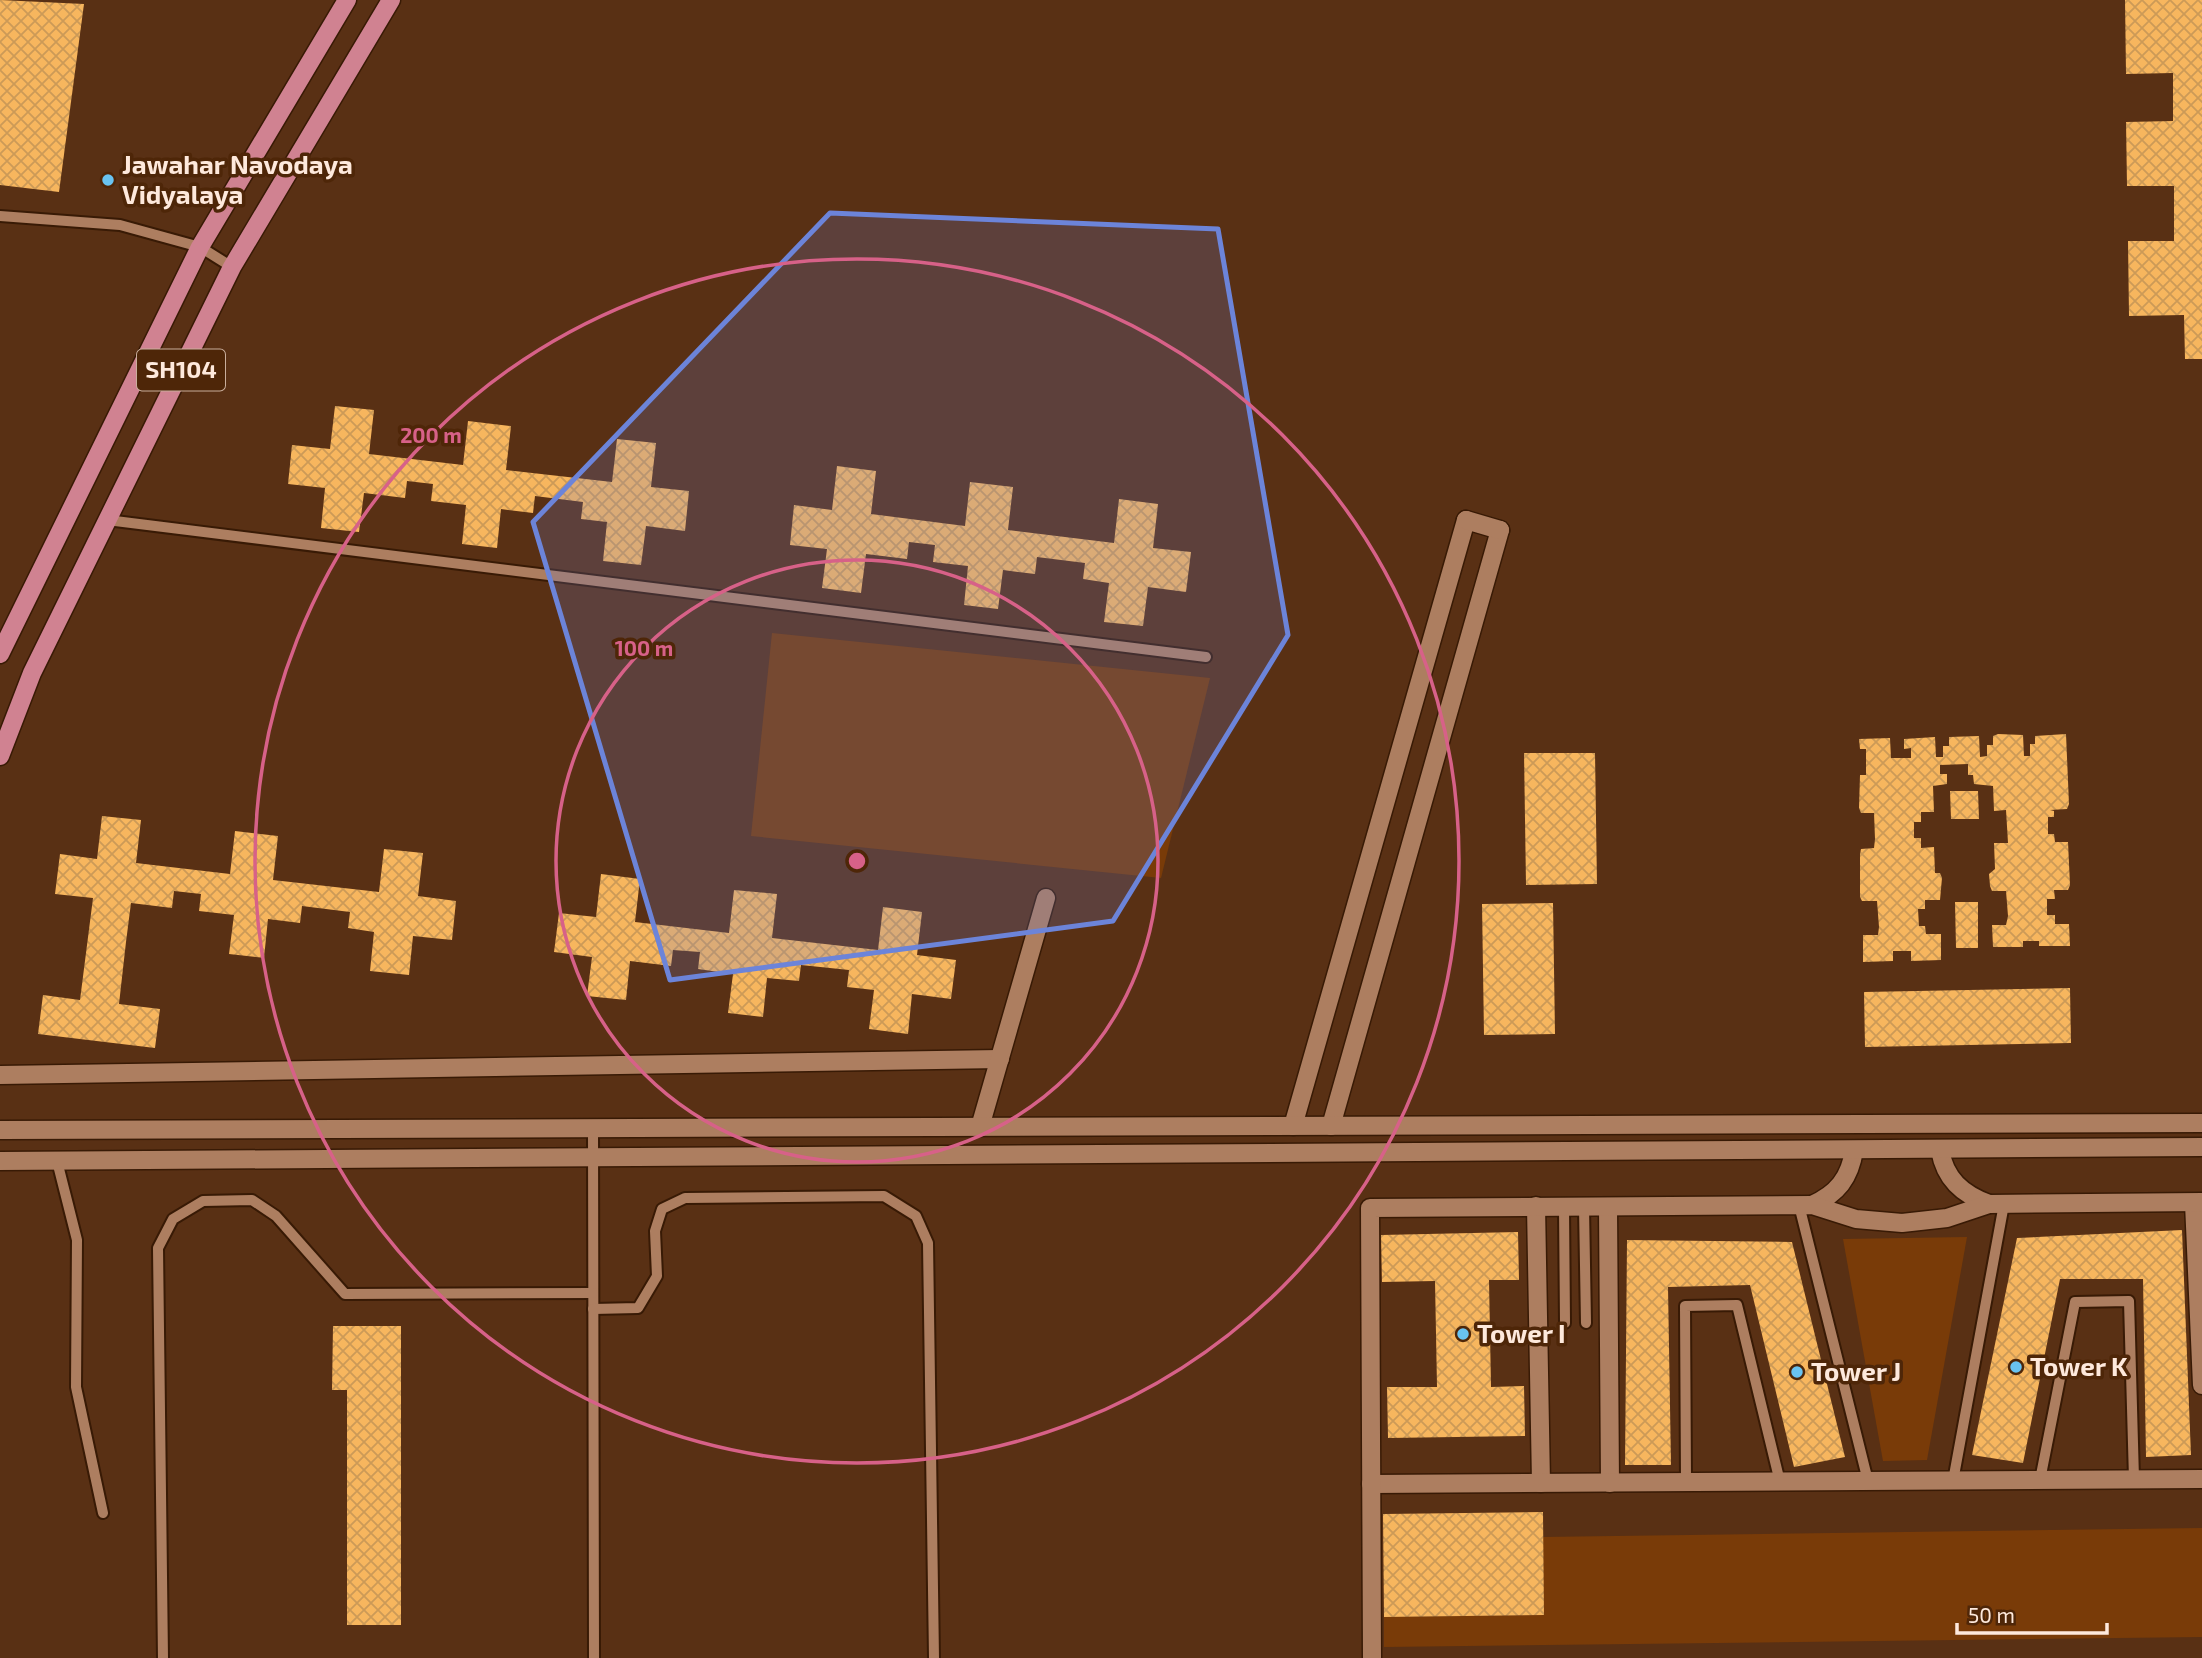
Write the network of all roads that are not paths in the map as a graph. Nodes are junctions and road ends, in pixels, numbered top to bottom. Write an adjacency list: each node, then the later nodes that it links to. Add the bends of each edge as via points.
1 (347, 0): 4 (main road, SH104)
2 (391, 0): 5 (main road, SH104)
3 (0, 216): 4 (lane, via 120,225)
4 (201, 247): 5 (lane); 7 (main road, SH104)
5 (232, 267): 6 (main road, SH104)
6 (107, 520): 8 (lane); 9 (main road, SH104, via 32,673)
7 (0, 654)
8 (1206, 657)
9 (0, 756)
10 (1045, 898): 11 (street)
11 (1000, 1059): 12 (street); 16 (street)
12 (0, 1075)
13 (2202, 1123): 15 (street)
14 (1293, 1126): 15 (street); 15 (street, via 1466,520 1500,530); 16 (street)
15 (1331, 1126)
16 (980, 1127): 17 (street)
17 (593, 1128): 18 (street); 22 (lane)
18 (0, 1130)
19 (2202, 1147): 21 (street)
20 (1854, 1150): 21 (street); 22 (street); 26 (street, via 1850,1170 1839,1187)
21 (1940, 1150): 25 (street, via 1949,1178 1976,1199)
22 (593, 1160): 24 (street); 32 (lane)
23 (0, 1161): 24 (street)
24 (57, 1161): 47 (lane, via 77,1240 76,1387)
25 (1997, 1204): 26 (street, via 1947,1218 1902,1223 1856,1219); 31 (street); 39 (lane)
26 (1806, 1205): 30 (street); 41 (lane)
27 (1536, 1206): 28 (street); 44 (street); 46 (street, via 1370,1208)
28 (1564, 1207): 29 (street); 34 (lane)
29 (1584, 1207): 30 (street); 35 (lane)
30 (1608, 1208): 45 (street)
31 (2198, 1214): 36 (street)
32 (593, 1293): 33 (lane); 48 (lane, via 345,1294 276,1216 252,1200 203,1201 173,1219 158,1248)
33 (593, 1309): 49 (lane); 50 (lane, via 638,1308 657,1276 655,1231 662,1209 685,1198 884,1196 916,1216 928,1243)
34 (1565, 1323)
35 (1586, 1323)
36 (2202, 1385)
37 (2134, 1479): 38 (street); 40 (street); 40 (lane, via 2129,1301 2075,1302)
38 (2202, 1479)
39 (1953, 1480): 40 (street); 41 (street)
40 (2040, 1480)
41 (1868, 1481): 43 (street)
42 (1686, 1482): 43 (street); 43 (lane, via 1685,1306 1737,1306); 45 (street)
43 (1780, 1482)
44 (1541, 1483): 45 (street); 46 (street)
45 (1610, 1483)
46 (1371, 1484): 51 (street)
47 (103, 1513)
48 (163, 1658)
49 (594, 1658)
50 (934, 1658)
51 (1372, 1658)

